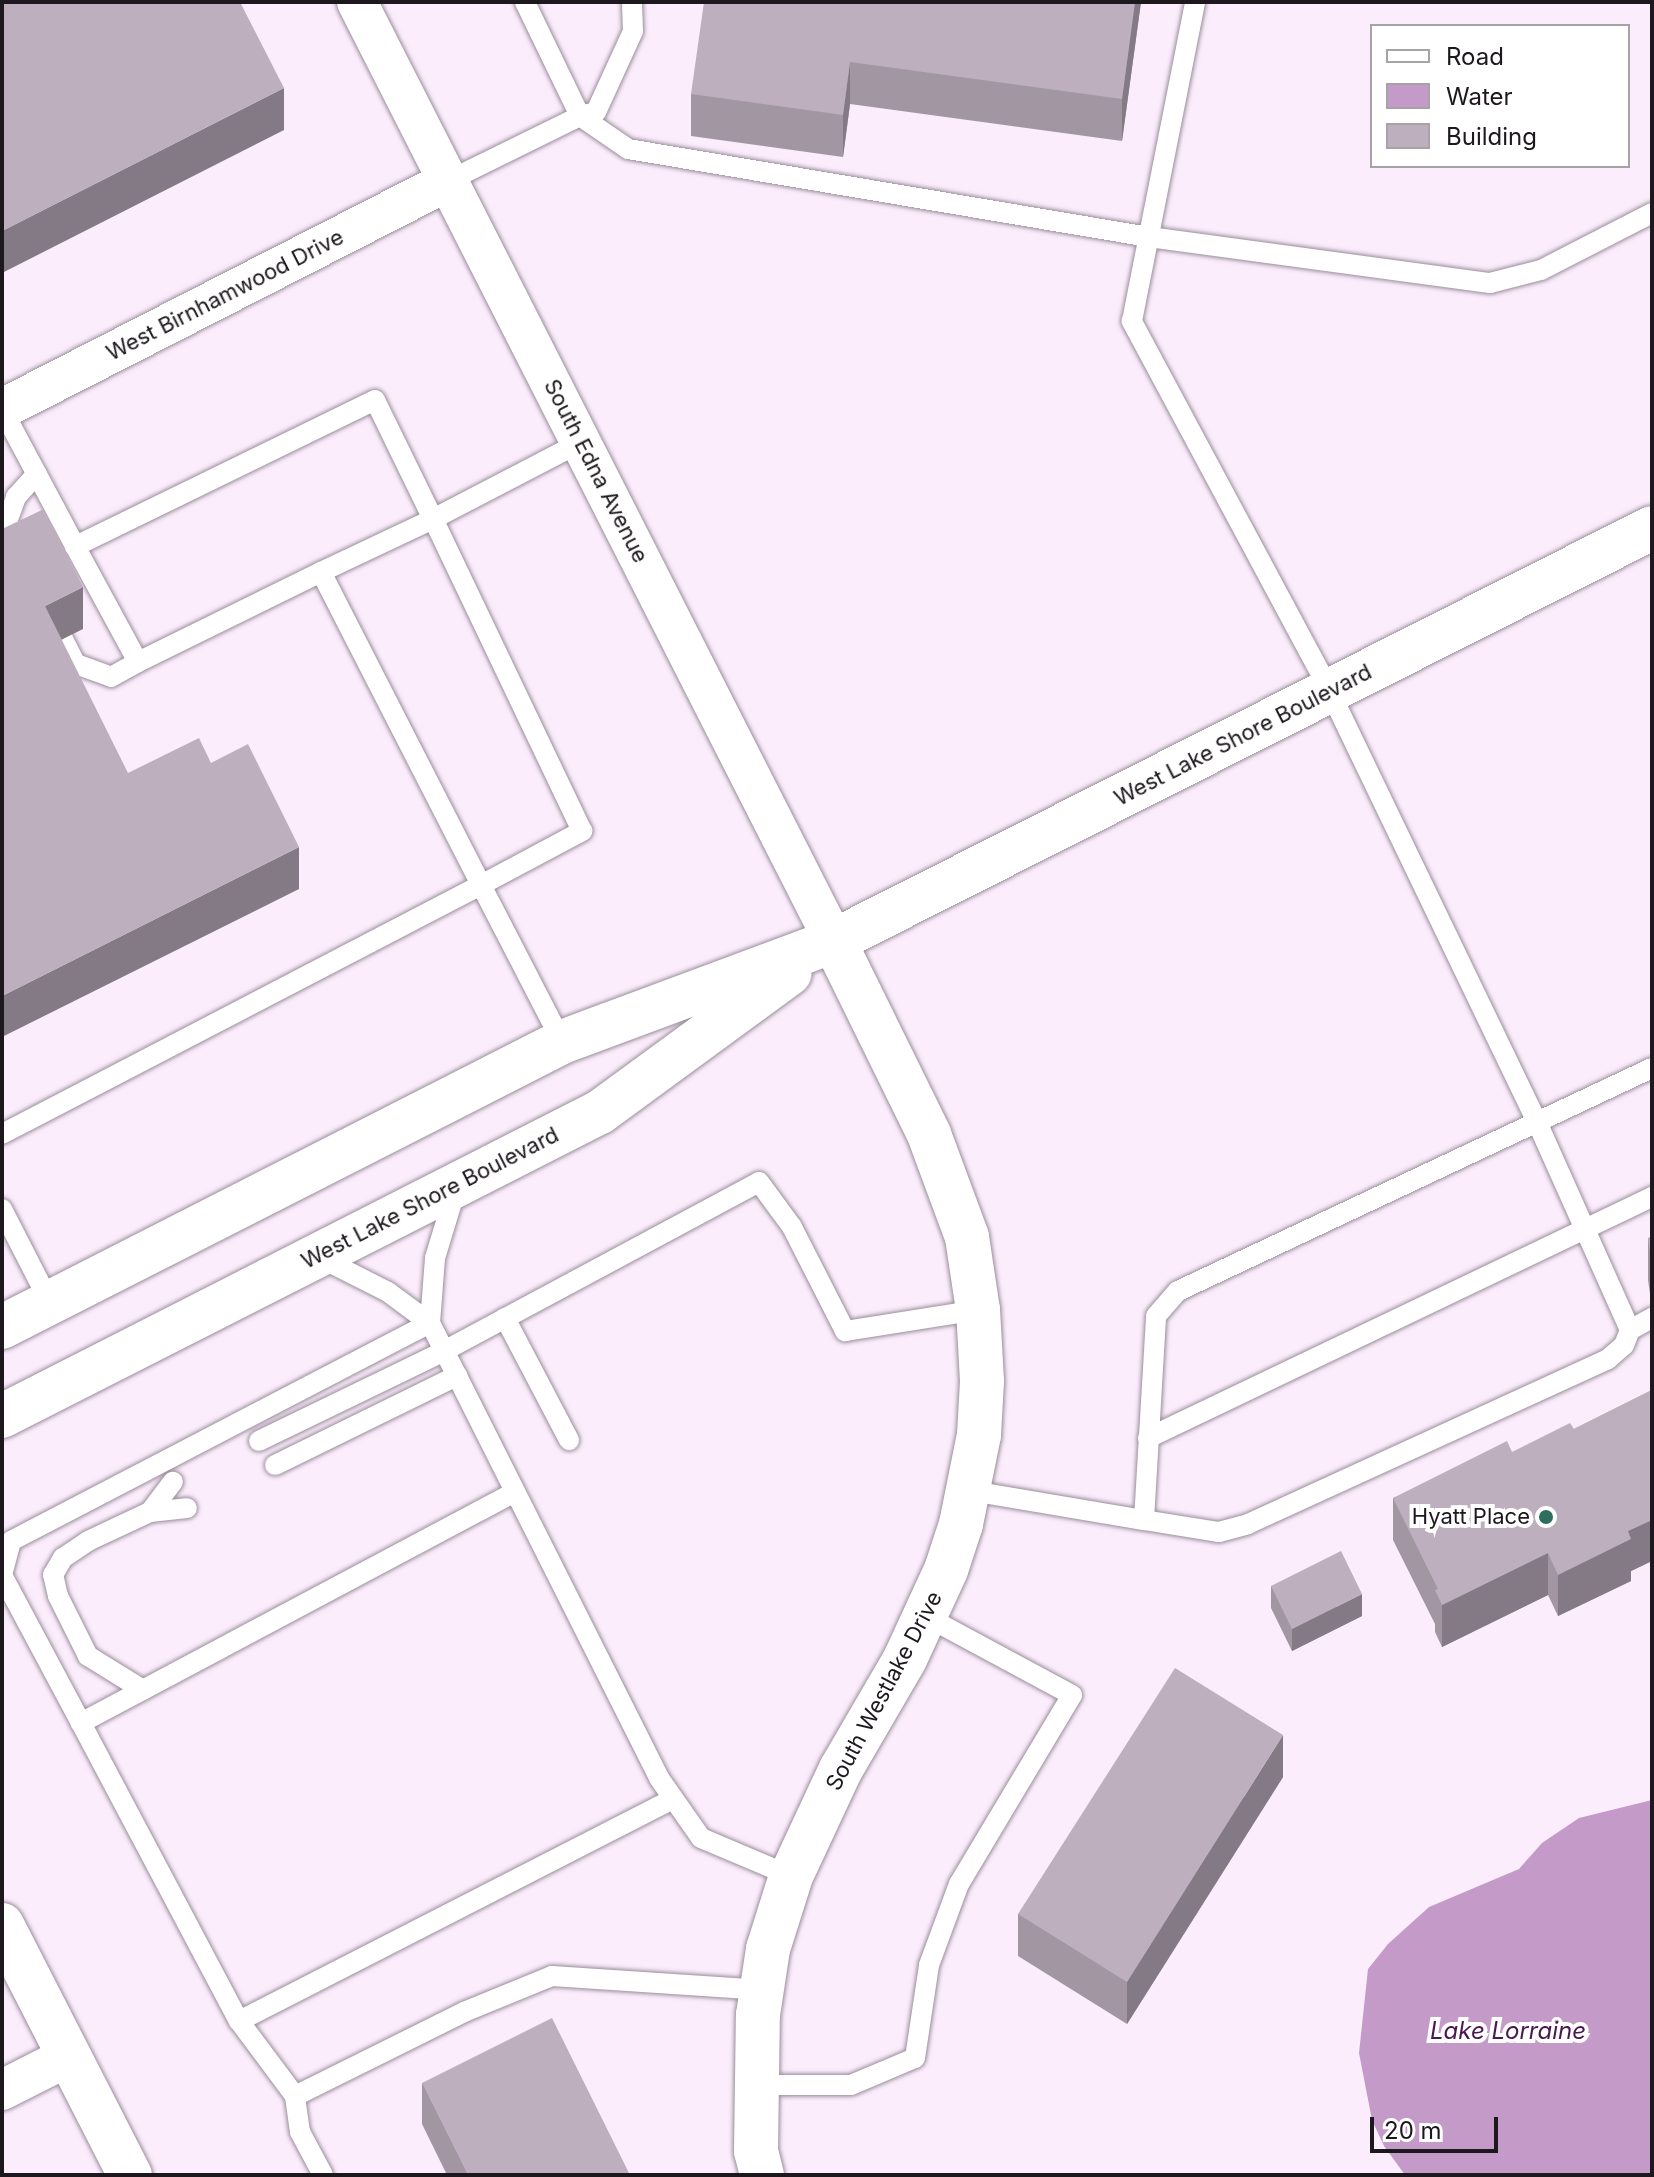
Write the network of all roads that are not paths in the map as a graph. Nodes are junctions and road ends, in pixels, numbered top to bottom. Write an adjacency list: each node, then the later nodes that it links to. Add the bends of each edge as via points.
1 (357, 2): 6 (street, South Edna Avenue)
2 (525, 2): 5 (lane)
3 (632, 2): 5 (lane, via 633,31 596,112)
4 (1195, 2): 8 (lane)
5 (580, 116): 6 (lane); 8 (lane, via 628,149)
6 (448, 181): 9 (street, West Birnhamwood Drive); 10 (street, South Edna Avenue)
7 (1652, 213): 8 (lane, via 1541,270 1490,283)
8 (1149, 237): 19 (lane, via 1132,321)
9 (2, 409): 11 (lane)
10 (581, 442): 12 (lane); 21 (street, South Edna Avenue)
11 (37, 474): 14 (lane); 15 (lane, via 16,497 7,522)
12 (433, 519): 14 (lane, via 375,400); 16 (lane); 20 (lane, via 582,831)
13 (1652, 528): 19 (street, West Lake Shore Boulevard)
14 (75, 546): 18 (lane)
15 (23, 561)
16 (321, 572): 18 (lane); 20 (lane)
17 (63, 639): 18 (lane, via 76,664 111,677)
18 (138, 662)
19 (1330, 691): 21 (street, West Lake Shore Boulevard); 24 (lane)
20 (481, 885): 22 (lane); 25 (lane)
21 (834, 941): 22 (street, West Lake Shore Boulevard); 26 (street, West Lake Shore Boulevard, via 600,1112); 32 (street, South Westlake Drive, via 929,1134 967,1237)
22 (562, 1042): 31 (street, West Lake Shore Boulevard)
23 (1652, 1068): 24 (lane)
24 (1537, 1122): 29 (lane); 41 (lane, via 1178,1291 1156,1316)
25 (2, 1134)
26 (457, 1185): 30 (street, West Lake Shore Boulevard); 35 (lane, via 435,1258)
27 (1652, 1197): 29 (lane)
28 (2, 1209): 31 (lane)
29 (1584, 1229): 37 (lane); 41 (lane)
30 (317, 1256): 35 (lane, via 388,1292); 40 (street, West Lake Shore Boulevard)
31 (50, 1303): 36 (street, West Lake Shore Boulevard)
32 (978, 1310): 33 (lane, via 845,1331 792,1227 759,1182); 46 (street, South Westlake Drive, via 979,1435)
33 (505, 1318): 38 (lane); 42 (lane)
34 (1652, 1318): 37 (lane)
35 (430, 1323): 38 (lane); 53 (lane, via 11,1541 2,1575)
36 (2, 1327)
37 (1630, 1330): 50 (lane, via 1624,1345 1608,1359 1248,1524 1219,1532)
38 (444, 1351): 39 (lane); 43 (lane)
39 (457, 1376): 44 (lane); 47 (lane)
40 (2, 1416)
41 (1148, 1438): 50 (lane)
42 (569, 1440)
43 (259, 1441)
44 (275, 1465)
45 (173, 1482): 49 (lane)
46 (966, 1490): 50 (lane); 51 (street, South Westlake Drive, via 961,1524)
47 (515, 1492): 52 (lane); 54 (lane)
48 (187, 1508): 49 (lane)
49 (150, 1512): 52 (lane, via 88,1541 63,1558 53,1575 88,1656)
50 (1144, 1520)
51 (927, 1617): 55 (street, South Westlake Drive, via 841,1769); 60 (lane, via 1072,1695 959,1884 929,1965 915,2058 851,2085)
52 (143, 1690): 53 (lane)
53 (81, 1723): 58 (lane)
54 (673, 1799): 55 (lane, via 701,1838); 58 (lane)
55 (791, 1876): 57 (street, South Westlake Drive, via 768,1949)
56 (2, 1925): 59 (street)
57 (764, 1990): 60 (street, South Westlake Drive, via 758,2015); 62 (lane, via 552,1976 464,2012)
58 (239, 2021): 62 (lane)
59 (69, 2056): 61 (street); 63 (street)
60 (757, 2085): 65 (street, South Westlake Drive, via 756,2151)
61 (2, 2090)
62 (295, 2096): 64 (lane, via 300,2132)
63 (130, 2175)
64 (323, 2175)
65 (762, 2175)

